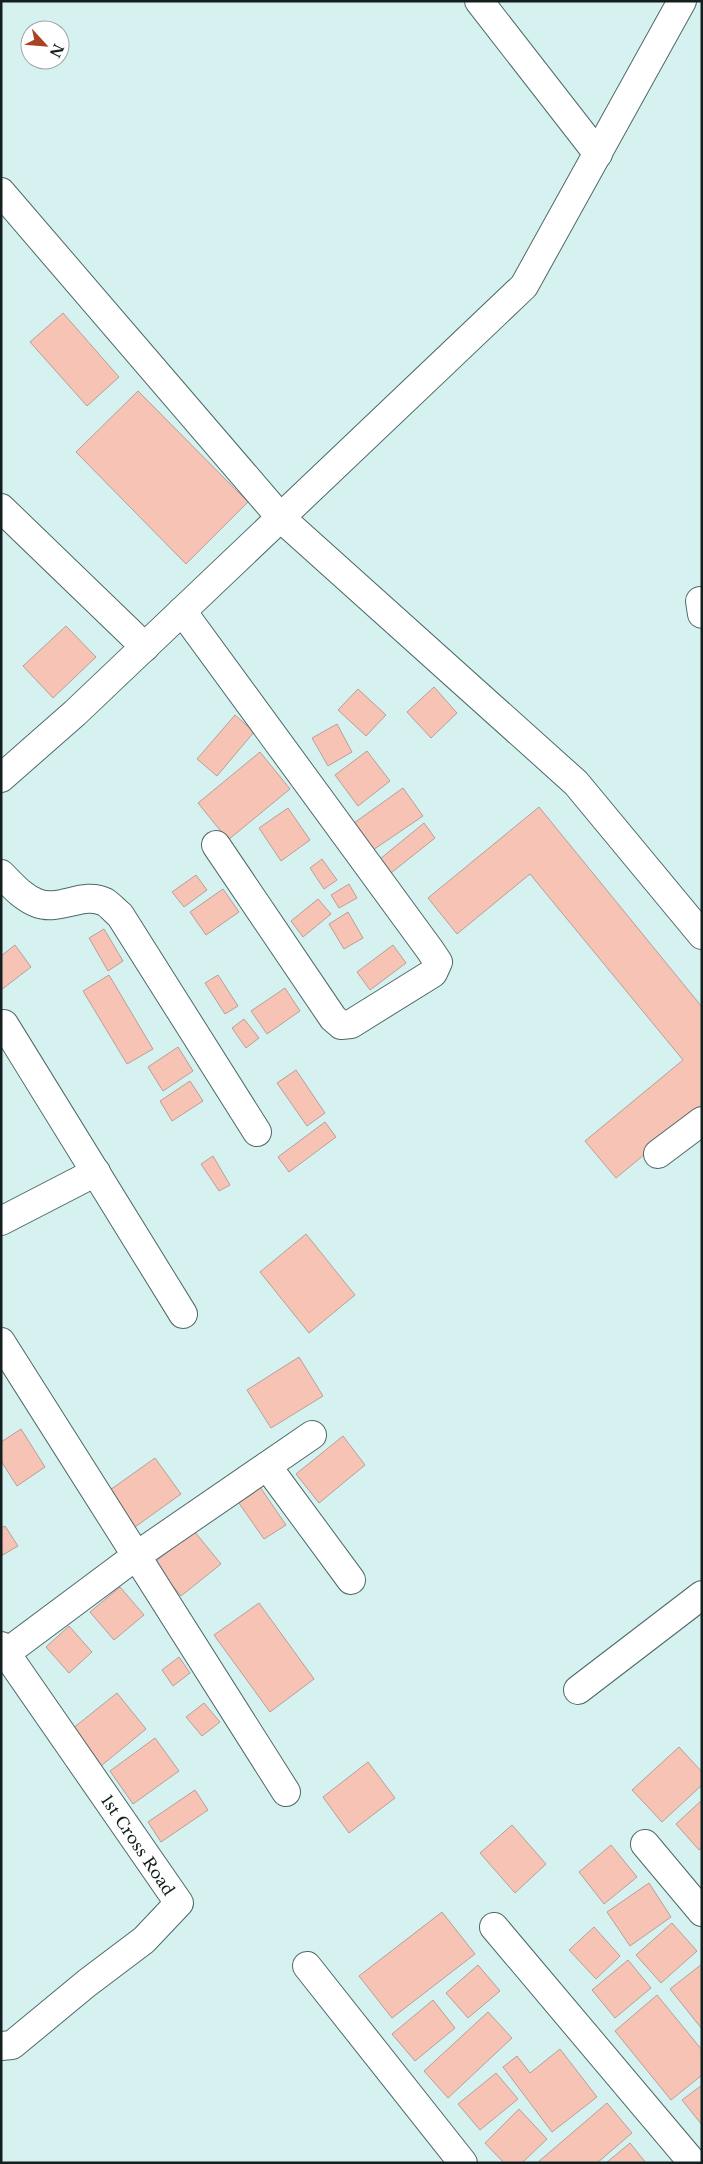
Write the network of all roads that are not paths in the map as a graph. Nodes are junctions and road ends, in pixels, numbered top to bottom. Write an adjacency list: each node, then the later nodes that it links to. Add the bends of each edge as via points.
1 (478, 1): 3 (street)
2 (682, 1): 3 (street)
3 (598, 154): 6 (street, via 524,286)
4 (1, 192): 6 (street)
5 (1, 508): 8 (street)
6 (280, 518): 7 (street); 12 (street, via 576,784)
7 (182, 612): 8 (street); 10 (street, via 430,950 438,962 433,972 351,1024 341,1025 333,1018)
8 (145, 646): 9 (street, via 75,713)
9 (6, 765)
10 (216, 845)
11 (1, 874): 15 (street, via 21,894 38,904 59,905 91,898 106,902 120,915)
12 (702, 935)
13 (4, 1024): 17 (street)
14 (702, 1121): 16 (street)
15 (257, 1132)
16 (658, 1154)
17 (96, 1172): 18 (street); 19 (street)
18 (1, 1221)
19 (183, 1314)
20 (1, 1342): 23 (street)
21 (312, 1435): 22 (street)
22 (267, 1466): 23 (street); 24 (street)
23 (136, 1556): 26 (street); 28 (street)
24 (351, 1580)
25 (702, 1596): 27 (street)
26 (4, 1650): 33 (street, 1st Cross Road, via 178,1903 144,1940 12,2045)
27 (578, 1690)
28 (286, 1792)
29 (645, 1844): 30 (street)
30 (702, 1912)
31 (494, 1926): 35 (street)
32 (307, 1966): 34 (street)
33 (1, 2046)
34 (463, 2163)
35 (693, 2163)

